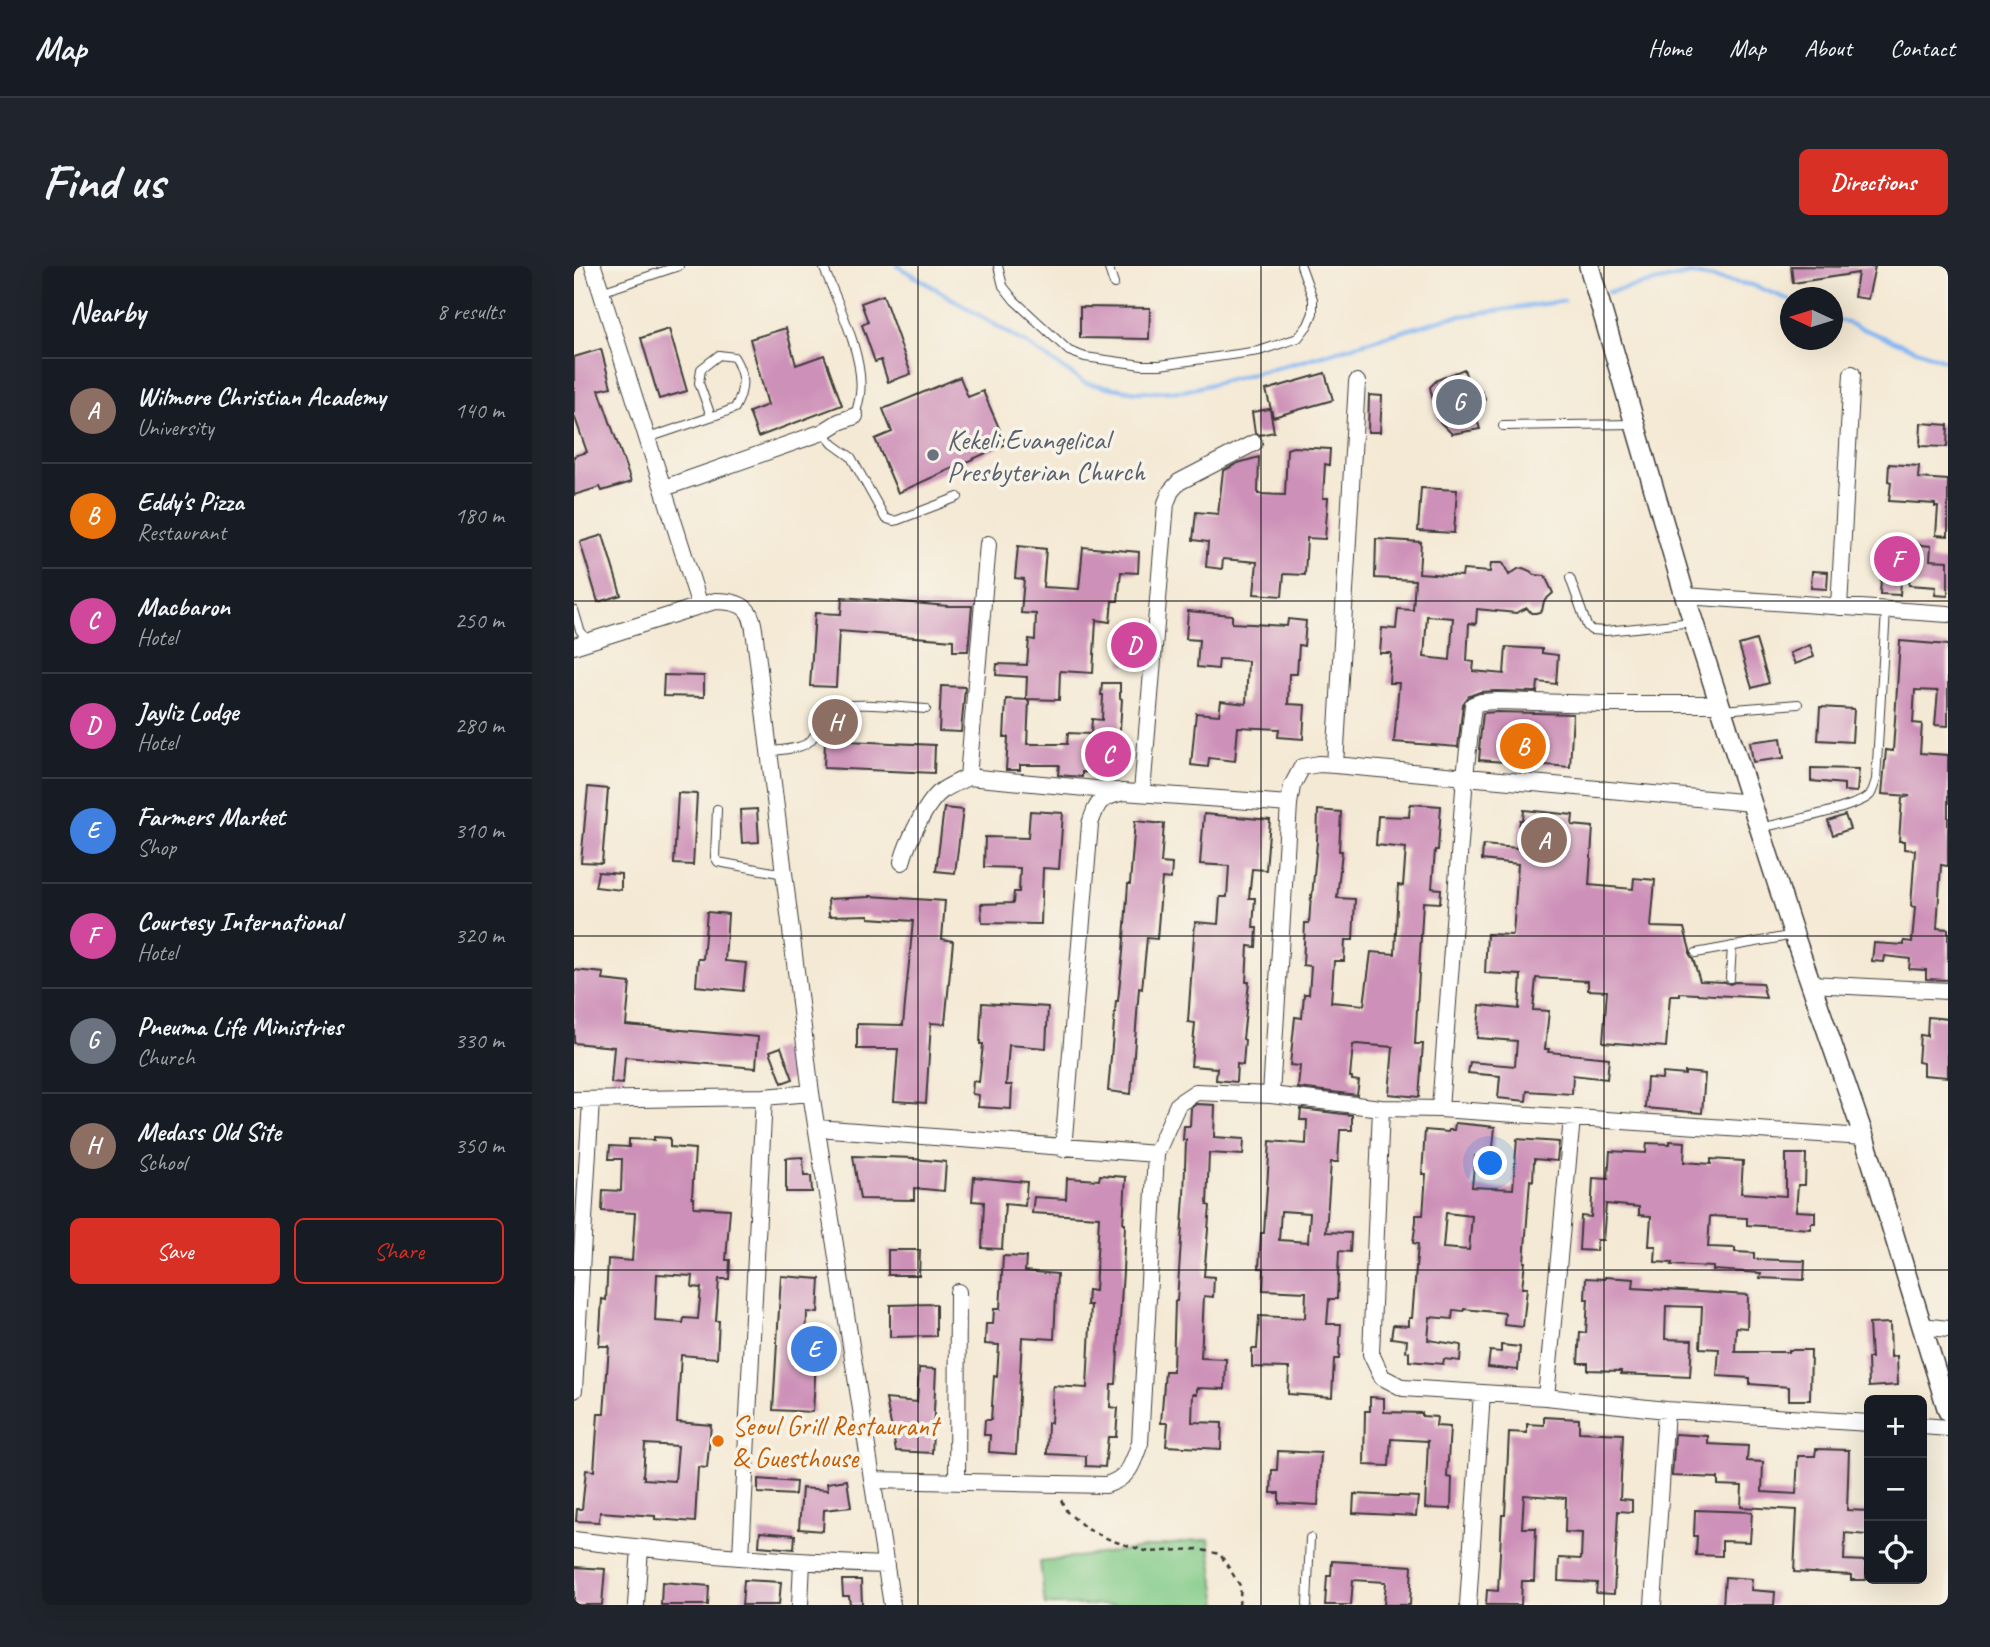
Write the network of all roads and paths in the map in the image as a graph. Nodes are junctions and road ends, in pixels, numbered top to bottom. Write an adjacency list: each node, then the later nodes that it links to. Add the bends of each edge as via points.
1 (593, 266): 9 (street)
2 (679, 266): 9 (lane)
3 (823, 266): 13 (lane, via 859,367 861,393)
4 (998, 266): 6 (lane, via 1003,286 1014,300 1069,351 1160,365 1259,351 1298,338 1313,313)
5 (1108, 266): 8 (lane)
6 (1301, 266)
7 (1589, 266): 14 (street)
8 (1114, 284)
9 (601, 292): 17 (street)
10 (1852, 374): 25 (street)
11 (1357, 382): 35 (street)
12 (711, 416): 12 (lane, via 735,408 741,396 744,382 734,357 719,355 701,369 699,383); 17 (lane)
13 (855, 416): 16 (street)
14 (1635, 424): 15 (lane); 23 (street)
15 (1503, 426)
16 (823, 432): 19 (street); 20 (lane, via 851,457 885,518 898,520)
17 (648, 438): 19 (street)
18 (1254, 443): 39 (street, via 1179,482 1166,503)
19 (664, 488): 24 (street)
20 (957, 498)
21 (988, 544): 37 (street)
22 (1570, 578): 29 (lane, via 1591,631)
23 (1685, 596): 25 (street); 29 (street)
24 (700, 606): 30 (street); 34 (street, via 731,601 749,613)
25 (1839, 607): 27 (street)
26 (574, 610): 30 (lane)
27 (1886, 610): 28 (street); 43 (lane, via 1872,793 1846,806)
28 (1948, 614)
29 (1694, 622): 32 (street)
30 (581, 644)
31 (1798, 704): 32 (lane)
32 (1721, 707): 36 (street, via 1481,702 1474,705); 40 (street)
33 (926, 709): 34 (lane, via 847,705 832,709 810,741)
34 (769, 752): 45 (street)
35 (1335, 765): 36 (street); 41 (street, via 1302,766)
36 (1465, 776): 40 (street); 58 (street)
37 (968, 777): 38 (street); 44 (street, via 941,791 920,820)
38 (1123, 792): 39 (street); 62 (street, via 1105,797 1090,824)
39 (1142, 792): 41 (street)
40 (1752, 803): 43 (street)
41 (1289, 804): 53 (street)
42 (717, 809): 45 (lane, via 718,862)
43 (1760, 828): 46 (street)
44 (902, 862)
45 (784, 874): 52 (street)
46 (1794, 935): 47 (lane); 50 (street)
47 (1732, 946): 48 (lane); 49 (lane)
48 (1696, 953)
49 (1730, 978)
50 (1810, 984): 51 (street); 61 (street)
51 (1948, 991)
52 (811, 1093): 54 (street); 60 (street)
53 (1271, 1095): 57 (street); 63 (street, via 1196,1091 1178,1104)
54 (764, 1097): 56 (street); 81 (street)
55 (574, 1100): 56 (street)
56 (592, 1100): 67 (street)
57 (1381, 1108): 58 (street); 68 (street, via 1371,1354 1382,1377 1403,1388)
58 (1440, 1109): 59 (street)
59 (1572, 1118): 61 (street); 69 (street)
60 (817, 1128): 62 (street); 75 (street)
61 (1864, 1137): 65 (street)
62 (1063, 1149): 63 (street)
63 (1156, 1154): 77 (street, via 1140,1443 1121,1480 1106,1485)
64 (958, 1292): 76 (street)
65 (1922, 1326): 66 (street); 71 (street)
66 (1948, 1329)
67 (574, 1390)
68 (1482, 1393): 69 (street); 89 (street)
69 (1546, 1397): 70 (street)
70 (1666, 1410): 72 (street); 90 (street)
71 (1948, 1411)
72 (1864, 1423)
73 (1927, 1426): 74 (street)
74 (1948, 1428)
75 (873, 1480): 76 (street); 83 (street)
76 (957, 1482): 77 (street)
77 (1054, 1484): 87 (path, via 1067,1512 1087,1529 1113,1541 1149,1552 1197,1549 1220,1554 1241,1587)
78 (1310, 1538): 88 (lane)
79 (574, 1540): 80 (street)
80 (640, 1548): 81 (street); 84 (street)
81 (741, 1556): 82 (street)
82 (802, 1562): 83 (street); 85 (street)
83 (886, 1565): 86 (street)
84 (636, 1605)
85 (800, 1605)
86 (892, 1605)
87 (1239, 1605)
88 (1307, 1605)
89 (1468, 1605)
90 (1653, 1605)

